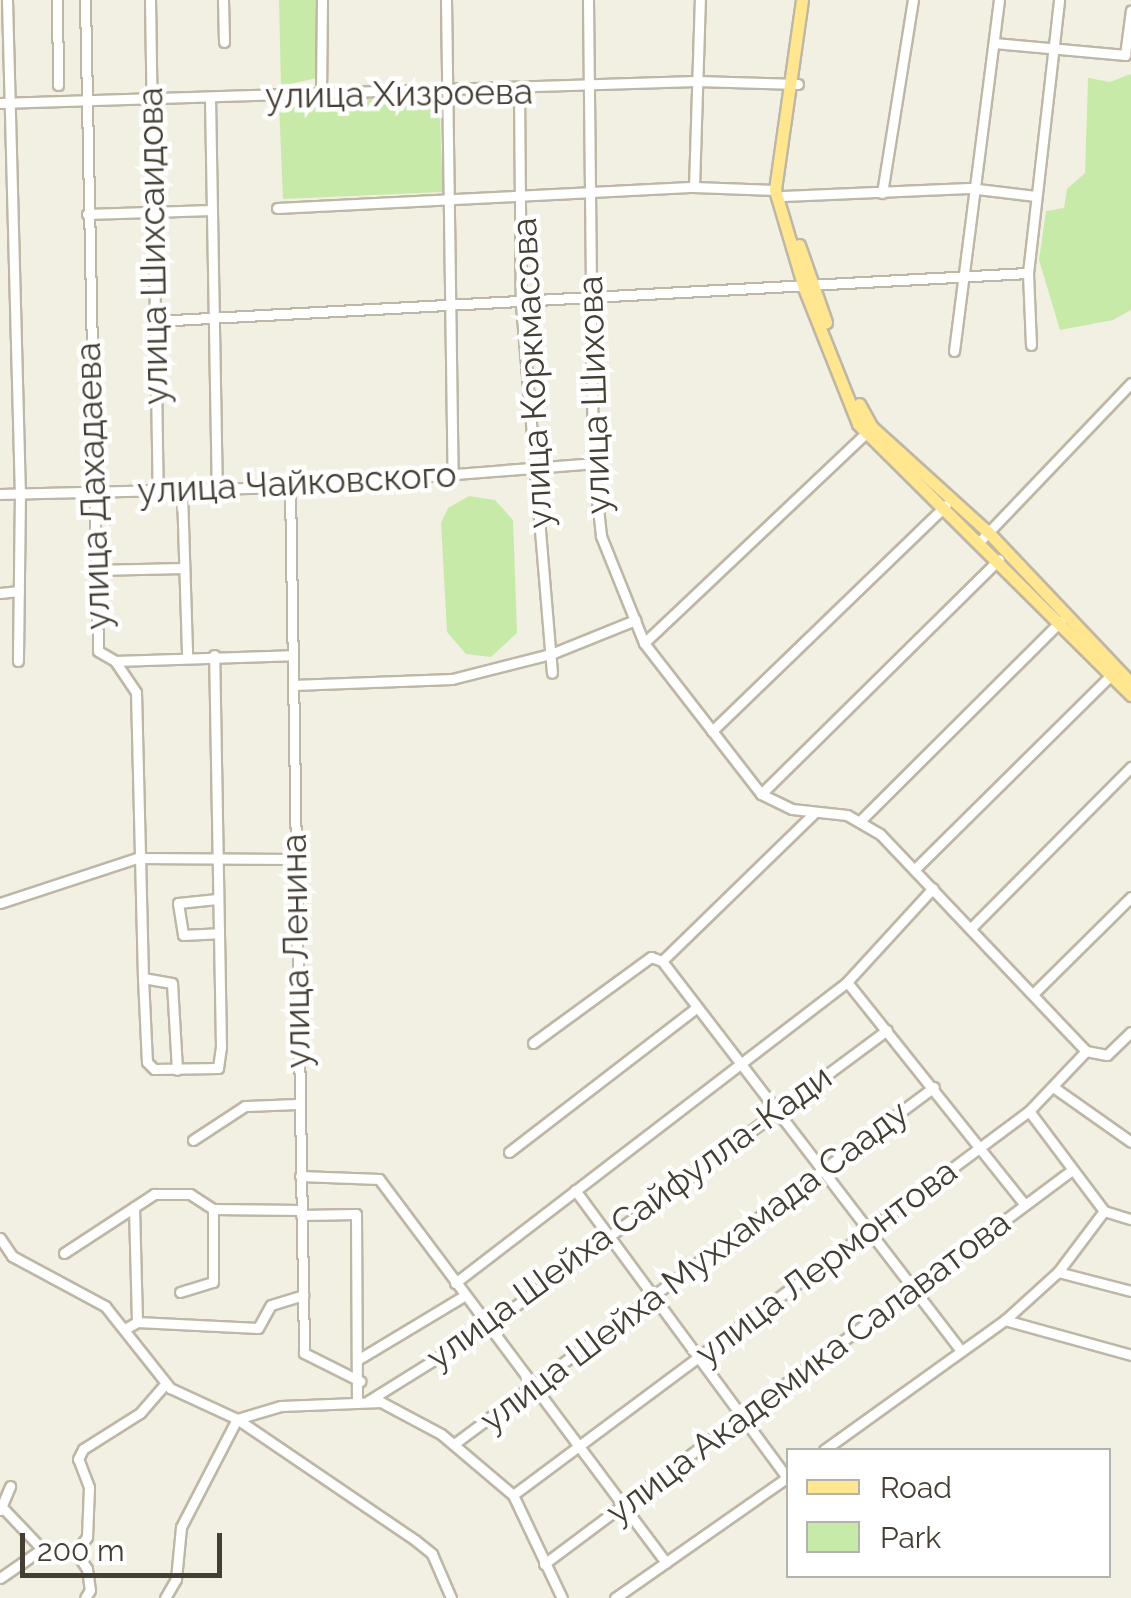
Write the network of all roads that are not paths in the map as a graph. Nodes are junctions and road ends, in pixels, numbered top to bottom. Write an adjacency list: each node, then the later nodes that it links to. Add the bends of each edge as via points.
1 (7, 0): 15 (street)
2 (56, 0): 22 (street)
3 (84, 0): 29 (street, улица Дахадаева)
4 (150, 0): 28 (street, улица Шихсаидова)
5 (223, 0): 17 (street)
6 (322, 0): 26 (street)
7 (446, 0): 25 (street)
8 (588, 0): 23 (street, улица Шихова)
9 (700, 0): 20 (street)
10 (805, 0): 21 (main road)
11 (913, 0): 34 (street)
12 (1000, 0): 18 (street)
13 (1060, 0): 19 (street)
14 (1131, 10): 16 (street)
15 (4, 18): 30 (street)
16 (1129, 38): 19 (street, via 1125,56)
17 (224, 42)
18 (994, 43): 19 (street); 32 (street)
19 (1053, 48): 36 (street)
20 (696, 80): 21 (street, улица Хизроева); 23 (street, улица Хизроева); 31 (street)
21 (794, 84): 33 (main road)
22 (58, 85)
23 (588, 89): 24 (street, улица Хизроева); 35 (street, улица Шихова)
24 (519, 91): 25 (street, улица Хизроева); 37 (street, улица Коркмасова)
25 (448, 93): 26 (street, улица Хизроева); 38 (street)
26 (322, 96): 27 (street, улица Хизроева)
27 (210, 98): 28 (street, улица Хизроева); 40 (street)
28 (150, 99): 29 (street, улица Хизроева); 41 (street, улица Шихсаидова)
29 (85, 100): 30 (street, улица Хизроева); 42 (street, улица Дахадаева)
30 (4, 102): 62 (street)
31 (694, 187): 33 (street); 35 (street)
32 (977, 189): 34 (street); 36 (street); 44 (street)
33 (779, 193): 34 (street); 45 (main road)
34 (882, 193)
35 (587, 195): 37 (street); 46 (street, улица Шихова)
36 (1036, 196): 43 (street)
37 (522, 198): 38 (street); 47 (street, улица Коркмасова)
38 (449, 201): 39 (street); 48 (street)
39 (276, 208)
40 (212, 210): 41 (street); 49 (street)
41 (153, 212): 42 (street); 50 (street, улица Шихсаидова)
42 (87, 214): 60 (street, улица Дахадаева)
43 (1028, 273): 44 (street); 51 (street)
44 (968, 277): 45 (street); 52 (street)
45 (808, 288): 46 (street); 54 (main road)
46 (590, 300): 47 (street); 55 (street, улица Шихова)
47 (522, 304): 48 (street); 56 (street, улица Коркмасова)
48 (451, 308): 49 (street); 57 (street)
49 (214, 319): 50 (street); 59 (street)
50 (154, 321): 63 (street, улица Шихсаидова)
51 (1031, 345)
52 (954, 352)
53 (1131, 383): 66 (street)
54 (869, 430): 65 (main road); 66 (main road); 74 (street)
55 (593, 463): 56 (street, улица Чайковского); 72 (street, улица Шихова, via 601,536)
56 (535, 468): 57 (street, улица Чайковского); 75 (street, улица Коркмасова)
57 (453, 476): 58 (street, улица Чайковского)
58 (290, 487): 59 (street, улица Чайковского); 77 (street, улица Ленина)
59 (217, 490): 61 (street, улица Чайковского)
60 (91, 491): 62 (street, улица Чайковского); 63 (street, улица Чайковского); 69 (street, улица Дахадаева)
61 (182, 492): 63 (street, улица Чайковского); 68 (street)
62 (20, 493): 64 (street, улица Чайковского); 70 (street)
63 (158, 493)
64 (0, 494)
65 (952, 500): 66 (main road); 86 (street)
66 (984, 536): 67 (main road); 83 (main road)
67 (999, 560): 73 (main road); 88 (street)
68 (184, 568): 69 (street); 78 (street)
69 (93, 570): 79 (street, улица Дахадаева, via 98,651)
70 (19, 592): 71 (street); 80 (street)
71 (0, 593)
72 (635, 620): 74 (street, улица Шихова); 75 (street)
73 (1062, 620): 82 (main road); 90 (street)
74 (644, 643): 86 (street, улица Шихова)
75 (551, 654): 81 (street, улица Коркмасова); 84 (street, via 452,679)
76 (214, 655): 77 (street); 78 (street); 92 (street)
77 (292, 655): 84 (street, улица Ленина)
78 (188, 656): 79 (street)
79 (114, 660): 91 (street, улица Дахадаева, via 136,692)
80 (18, 661)
81 (552, 674)
82 (1112, 674): 85 (main road); 94 (street)
83 (1131, 683)
84 (292, 685): 93 (street, улица Ленина)
85 (1131, 695)
86 (712, 732): 88 (street, улица Шихова)
87 (1131, 766): 99 (street)
88 (761, 794): 89 (street)
89 (813, 814): 90 (street); 101 (street)
90 (861, 820): 94 (street)
91 (137, 858): 92 (street); 98 (street); 102 (street, улица Дахадаева)
92 (216, 859): 93 (street); 97 (street)
93 (294, 859): 114 (street, улица Ленина)
94 (916, 868): 95 (street)
95 (933, 888): 99 (street); 103 (street)
96 (1131, 897): 104 (street)
97 (217, 899): 100 (street); 100 (street, via 178,903 183,934)
98 (0, 903)
99 (972, 927): 104 (street)
100 (218, 933): 111 (street, via 218,1068)
101 (662, 961): 105 (street); 108 (street, via 651,957)
102 (143, 978): 111 (street, via 172,983); 111 (street, улица Дахадаева, via 147,1062)
103 (847, 982): 106 (street); 110 (street)
104 (1035, 992): 109 (street)
105 (697, 1007): 110 (street); 120 (street)
106 (888, 1030): 112 (street); 115 (street, улица Шейха Сайфулла-Кади)
107 (1131, 1032): 109 (street, via 1107,1055)
108 (533, 1044)
109 (1086, 1051): 113 (street, улица Лермонтова)
110 (739, 1064): 115 (street); 124 (street)
111 (177, 1070)
112 (934, 1088): 119 (street); 122 (street, улица Шейха Муххамада Сааду)
113 (1056, 1090): 116 (street, улица Лермонтова); 118 (street)
114 (299, 1104): 117 (street, via 246,1106); 123 (street, улица Ленина)
115 (775, 1110): 122 (street); 132 (street, улица Шейха Сайфулла-Кади)
116 (1030, 1111): 119 (street, улица Лермонтова); 121 (street)
117 (193, 1140)
118 (1131, 1142)
119 (980, 1148): 125 (street); 131 (street, улица Лермонтова)
120 (508, 1152)
121 (1072, 1170): 125 (street, улица Академика Салаватова); 128 (street)
122 (820, 1172): 131 (street); 140 (street, улица Шейха Муххамада Сааду)
123 (300, 1176): 129 (street, улица Ленина); 136 (street, via 378,1178)
124 (575, 1190): 132 (street); 136 (street)
125 (1025, 1204): 137 (street, улица Академика Салаватова)
126 (134, 1207): 127 (street, via 154,1194 190,1194); 134 (street); 144 (street)
127 (213, 1209): 129 (street); 139 (street, via 214,1282)
128 (1104, 1211): 130 (street); 135 (street)
129 (301, 1212): 141 (street, улица Ленина); 150 (street, via 356,1214)
130 (1131, 1219)
131 (867, 1230): 137 (street); 149 (street, улица Лермонтова)
132 (609, 1235): 140 (street); 145 (street, улица Шейха Сайфулла-Кади)
133 (0, 1238): 146 (street, via 12,1256 66,1280)
134 (64, 1254)
135 (1058, 1272): 138 (street); 143 (street)
136 (454, 1284): 142 (street)
137 (913, 1288): 147 (street); 155 (street, улица Академика Салаватова)
138 (1131, 1291)
139 (180, 1292)
140 (652, 1293): 149 (street); 153 (street, улица Шейха Муххамада Сааду)
141 (303, 1295): 144 (street, via 271,1305 258,1328); 151 (street, улица Ленина, via 304,1354)
142 (464, 1296): 145 (street); 150 (street)
143 (1005, 1320): 147 (street); 148 (street)
144 (138, 1322): 146 (street)
145 (487, 1327): 153 (street); 154 (street, улица Шейха Сайфулла-Кади)
146 (126, 1329): 152 (street)
147 (960, 1348): 159 (street)
148 (1131, 1353)
149 (700, 1356): 155 (street); 158 (street, улица Лермонтова)
150 (359, 1358): 151 (street)
151 (360, 1381): 154 (street)
152 (165, 1384): 156 (street); 167 (street, via 140,1413 83,1448 78,1459 89,1487 87,1538)
153 (530, 1386): 157 (street, улица Шейха Муххамада Сааду); 158 (street)
154 (363, 1401): 156 (street, via 281,1406); 157 (street, via 381,1402)
155 (744, 1414): 160 (street); 164 (street, улица Академика Салаватова)
156 (237, 1419): 172 (street, via 181,1527 176,1579); 173 (street, via 432,1554)
157 (454, 1444): 163 (street)
158 (576, 1448): 163 (street, улица Лермонтова); 164 (street)
159 (827, 1448)
160 (786, 1475)
161 (786, 1479): 168 (street)
162 (10, 1486): 165 (street)
163 (513, 1495): 169 (street)
164 (623, 1505): 168 (street); 169 (street, улица Академика Салаватова)
165 (1, 1509): 166 (street)
166 (42, 1549): 167 (street); 170 (street)
167 (76, 1552): 171 (street, via 88,1569)
168 (666, 1562): 175 (street)
169 (544, 1564): 174 (street)
170 (0, 1578)
171 (84, 1598)
172 (165, 1598)
173 (452, 1598)
174 (562, 1598)
175 (615, 1598)

